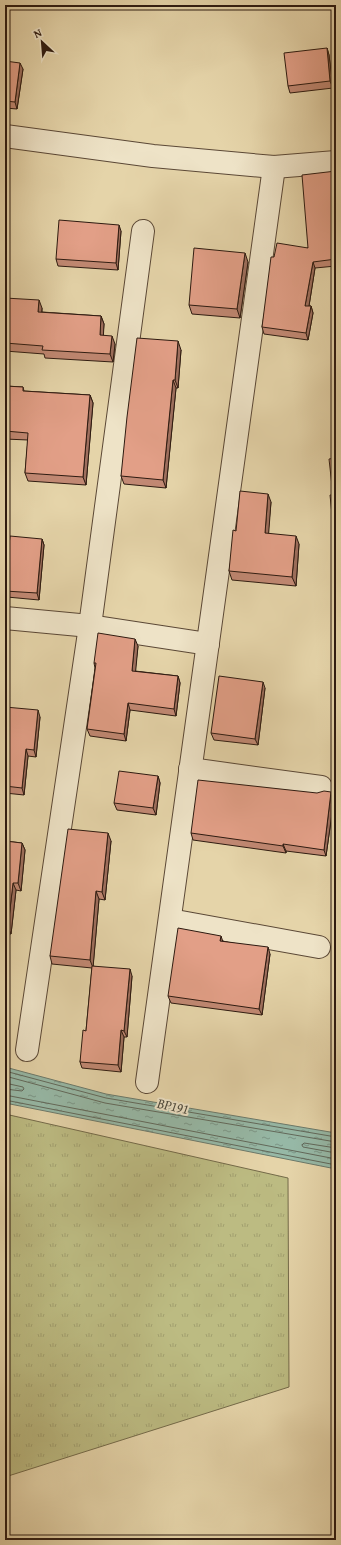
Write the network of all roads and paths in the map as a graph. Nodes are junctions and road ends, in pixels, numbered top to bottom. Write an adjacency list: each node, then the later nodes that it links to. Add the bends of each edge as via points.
1 (5, 136): 3 (street, via 153,156)
2 (336, 162): 3 (street)
3 (274, 167): 7 (street)
4 (143, 231): 6 (street)
5 (5, 618): 6 (street)
6 (90, 626): 7 (street); 12 (street)
7 (208, 644): 8 (street)
8 (190, 769): 9 (street); 10 (street)
9 (322, 787)
10 (170, 920): 11 (street); 13 (street)
11 (319, 947)
12 (27, 1050)
13 (147, 1082)

